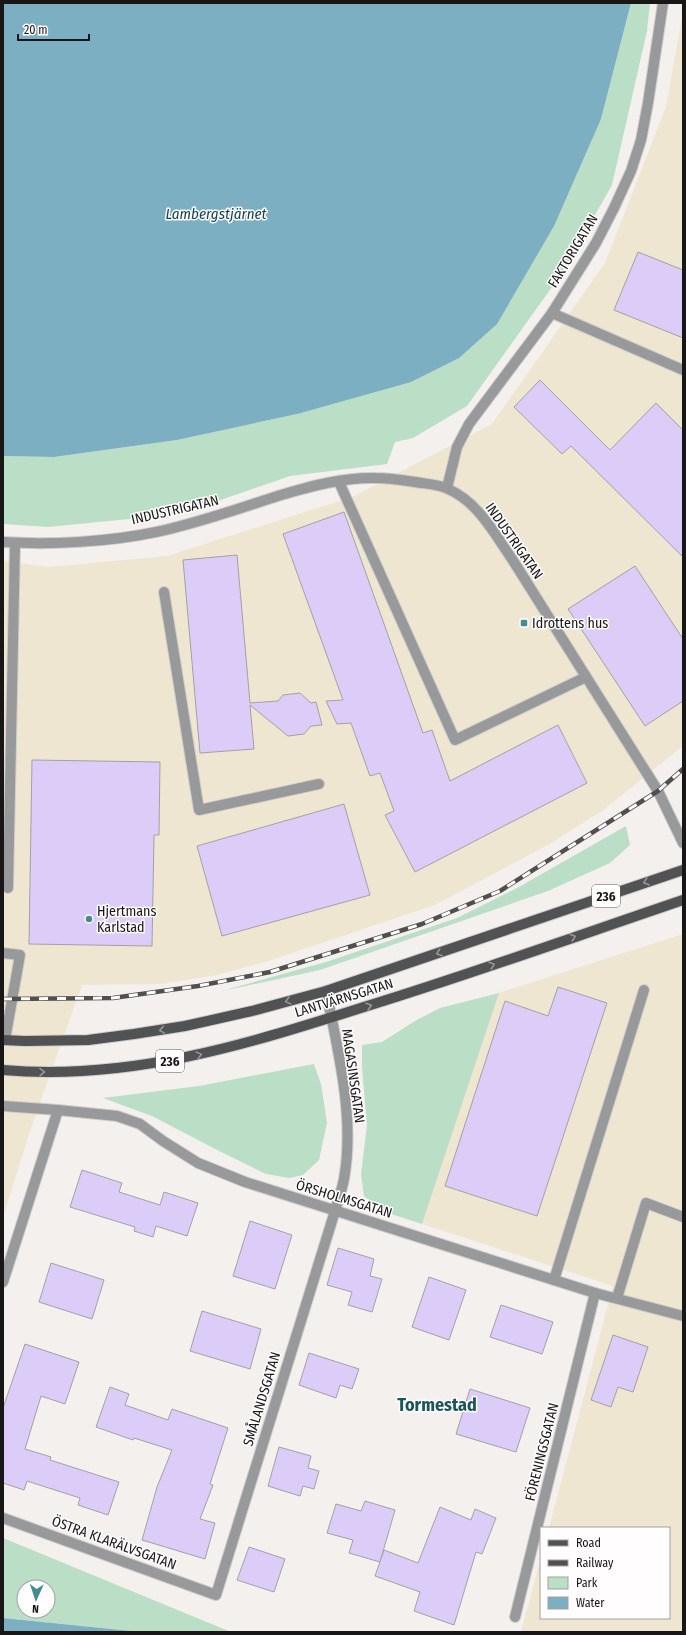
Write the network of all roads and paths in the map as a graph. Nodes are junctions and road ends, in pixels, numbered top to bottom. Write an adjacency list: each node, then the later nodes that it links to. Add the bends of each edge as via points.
1 (663, 3): 2 (street, FAKTORIGATAN, via 641,140 631,170 596,243)
2 (552, 312): 3 (street); 5 (street, FAKTORIGATAN, via 469,424 457,446)
3 (683, 370)
4 (339, 482): 5 (street, INDUSTRIGATAN, via 375,478); 7 (street, INDUSTRIGATAN, via 315,486 156,532 95,540); 9 (street, via 455,740)
5 (447, 488): 9 (street, INDUSTRIGATAN, via 468,500 488,524)
6 (3, 542): 7 (street, INDUSTRIGATAN)
7 (15, 543): 13 (street)
8 (164, 592): 10 (street, via 199,810)
9 (586, 677): 11 (street, INDUSTRIGATAN, via 658,791)
10 (319, 784)
11 (683, 843)
12 (683, 870): 17 (main road, LANTVÄRNSGATAN / 236, one-way to 17)
13 (8, 888)
14 (683, 900): 18 (main road, LANTVÄRNSGATAN / 236, one-way to 14)
15 (3, 953): 19 (street, via 20,955)
16 (644, 990): 25 (street)
17 (326, 991): 18 (street, MAGASINSGATAN); 19 (main road, LANTVÄRNSGATAN / 236, one-way to 19, via 252,1011 134,1034 88,1040)
18 (331, 1018): 20 (main road, LANTVÄRNSGATAN / 236, one-way to 18, via 90,1071 139,1066 191,1057); 23 (street, MAGASINSGATAN, via 346,1105 347,1145 344,1178)
19 (4, 1040)
20 (3, 1070)
21 (3, 1106): 22 (street, ÖRSHOLMSGATAN)
22 (58, 1110): 23 (street, ÖRSHOLMSGATAN, via 118,1116 140,1124 198,1163 245,1182); 26 (street)
23 (335, 1211): 25 (street, ÖRSHOLMSGATAN); 31 (street, SMÅLANDSGATAN)
24 (683, 1217): 28 (street, via 646,1203)
25 (554, 1280): 27 (street, ÖRSHOLMSGATAN)
26 (3, 1282)
27 (596, 1293): 28 (street, ÖRSHOLMSGATAN); 32 (street, FÖRENINGSGATAN)
28 (617, 1298): 29 (street, ÖRSHOLMSGATAN)
29 (683, 1316)
30 (3, 1518): 31 (street, ÖSTRA KLARÄLVSGATAN)
31 (216, 1595)
32 (515, 1617)

